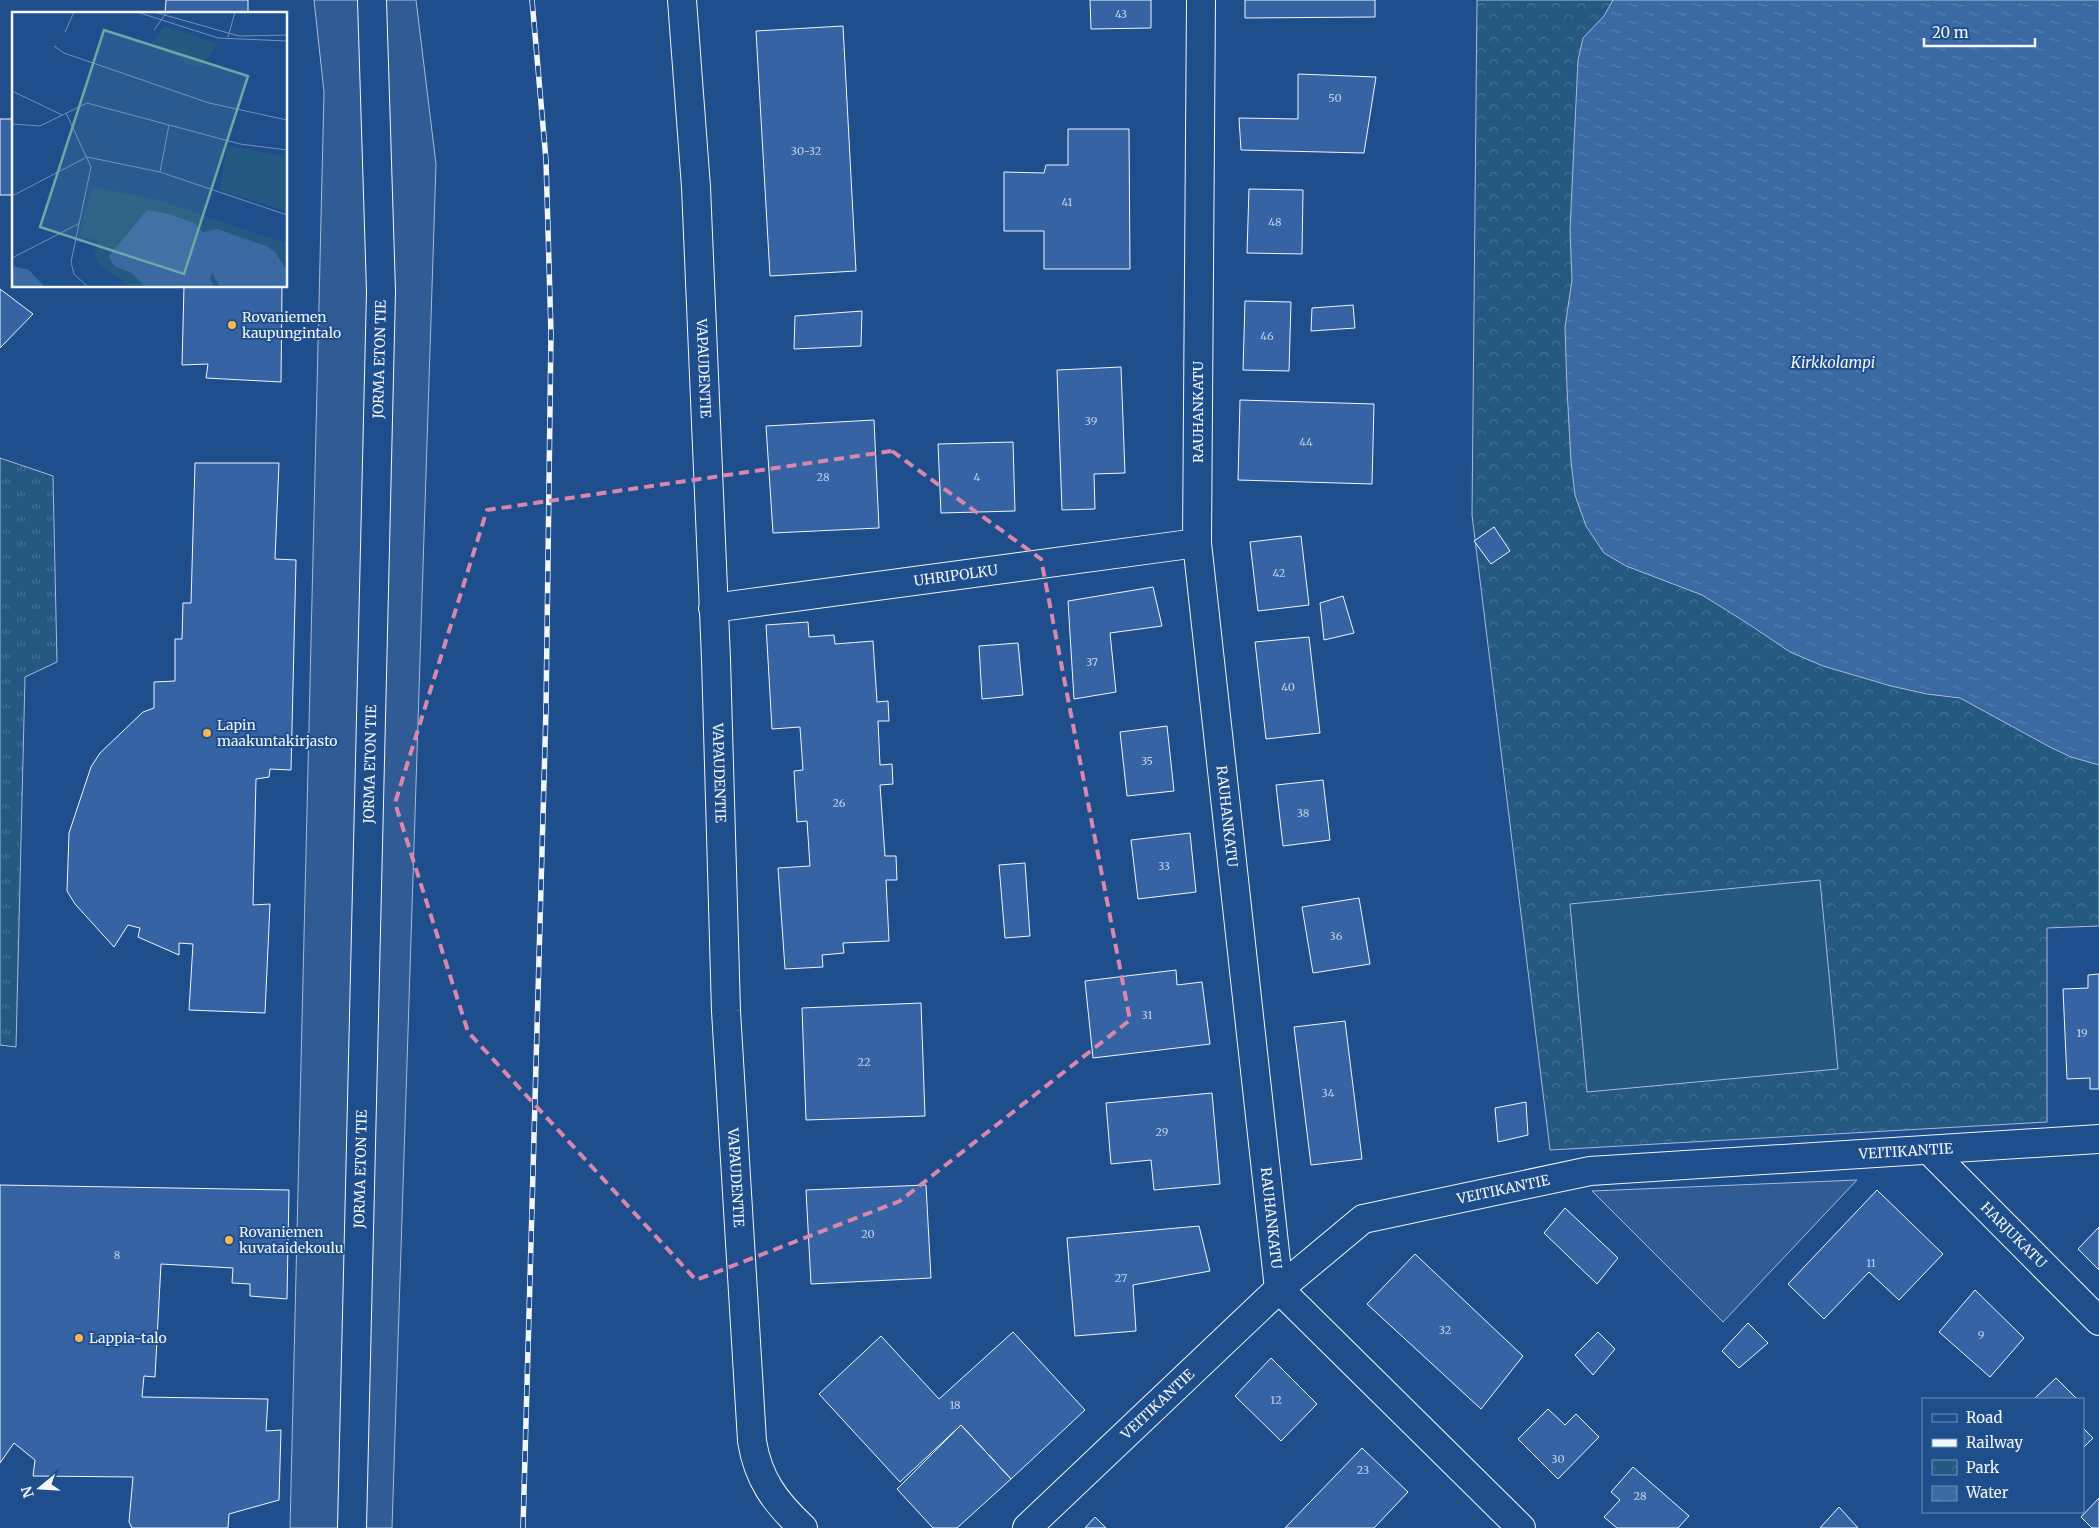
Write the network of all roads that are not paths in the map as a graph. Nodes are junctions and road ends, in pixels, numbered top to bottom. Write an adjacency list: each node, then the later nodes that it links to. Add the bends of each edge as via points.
1 (372, 0): 10 (street, JORMA ETON TIE, via 380,301)
2 (682, 0): 5 (street, VAPAUDENTIE, via 696,187)
3 (1201, 0): 4 (street, RAUHANKATU)
4 (1197, 543): 5 (street, UHRIPOLKU); 8 (street, RAUHANKATU)
5 (714, 608): 11 (street, VAPAUDENTIE, via 726,1011 752,1441 761,1475 786,1512)
6 (2099, 1140): 7 (street, VEITIKANTIE)
7 (1929, 1150): 8 (street, VEITIKANTIE, via 1590,1172 1363,1219); 9 (street, HARJUKATU)
8 (1279, 1289): 12 (street, VEITIKANTIE); 13 (street, RAUHANKATU)
9 (2099, 1321)
10 (352, 1528)
11 (803, 1528)
12 (1027, 1528)
13 (1521, 1528)

